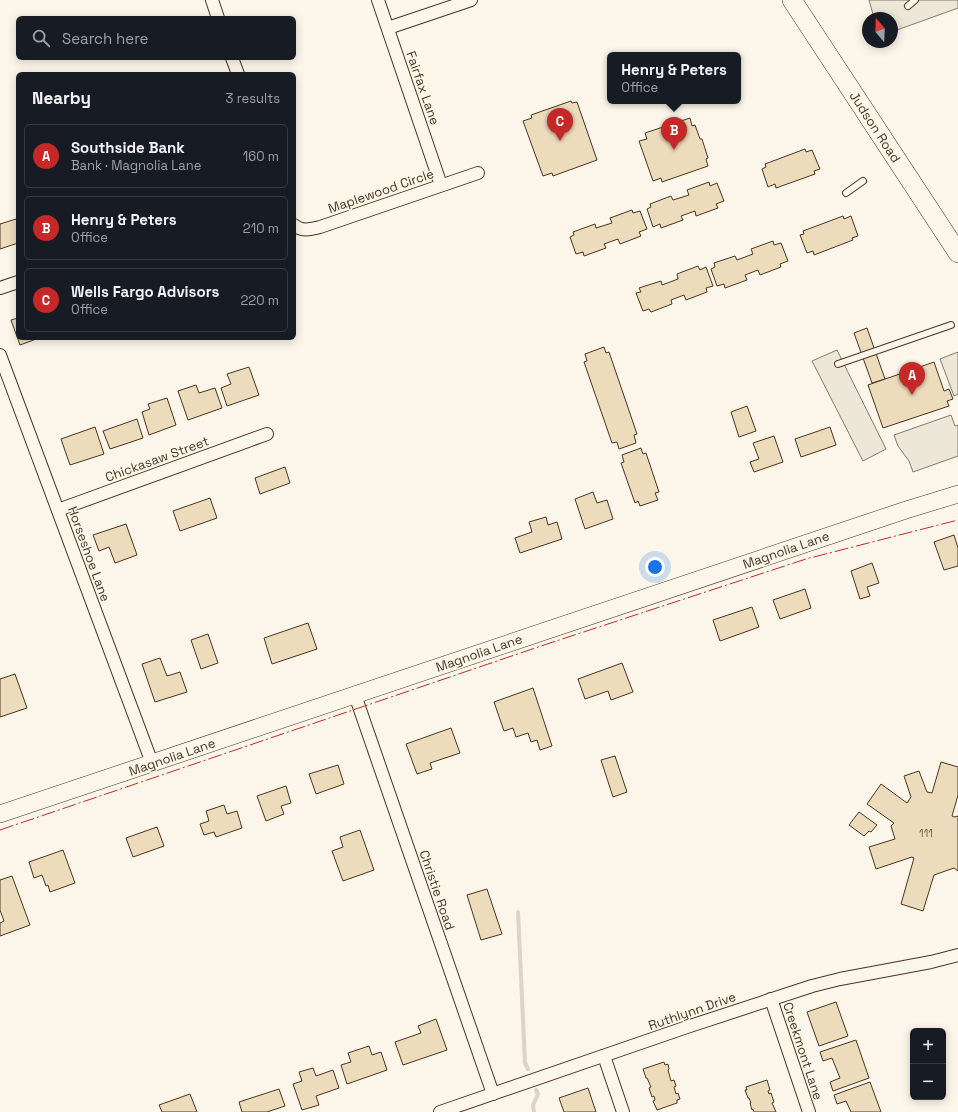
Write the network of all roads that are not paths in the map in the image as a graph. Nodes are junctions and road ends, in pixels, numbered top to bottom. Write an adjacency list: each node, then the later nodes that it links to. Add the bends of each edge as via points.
1 (212, 0): 7 (street)
2 (378, 0): 8 (street, Fairfax Lane)
3 (471, 0): 8 (street)
4 (792, 0): 16 (main road, Judson Road)
5 (915, 0): 6 (lane)
6 (908, 6)
7 (217, 16)
8 (388, 28): 13 (street, Fairfax Lane)
9 (233, 60): 10 (street)
10 (237, 72)
11 (478, 173): 13 (street, Maplewood Circle)
12 (863, 181): 14 (lane)
13 (441, 185): 15 (street, Maplewood Circle, via 320,227 303,230)
14 (846, 193)
15 (296, 227)
16 (958, 253)
17 (16, 283): 18 (street)
18 (0, 288)
19 (951, 325): 21 (lane)
20 (0, 355): 24 (street, Horseshoe Lane)
21 (838, 364)
22 (267, 434): 24 (street, Chickasaw Street)
23 (958, 494): 25 (main road, Magnolia Lane)
24 (58, 510): 26 (street, Horseshoe Lane)
25 (355, 695): 26 (main road, Magnolia Lane); 31 (street, Christie Road)
26 (152, 763): 27 (main road, Magnolia Lane)
27 (0, 814)
28 (958, 955): 29 (street, Ruthlynn Drive, via 830,981)
29 (771, 999): 30 (street, Ruthlynn Drive); 34 (street, Creekmont Lane)
30 (604, 1056): 31 (street, Ruthlynn Drive); 33 (street)
31 (493, 1094): 32 (street, Ruthlynn Drive)
32 (440, 1112)
33 (623, 1112)
34 (809, 1112)

